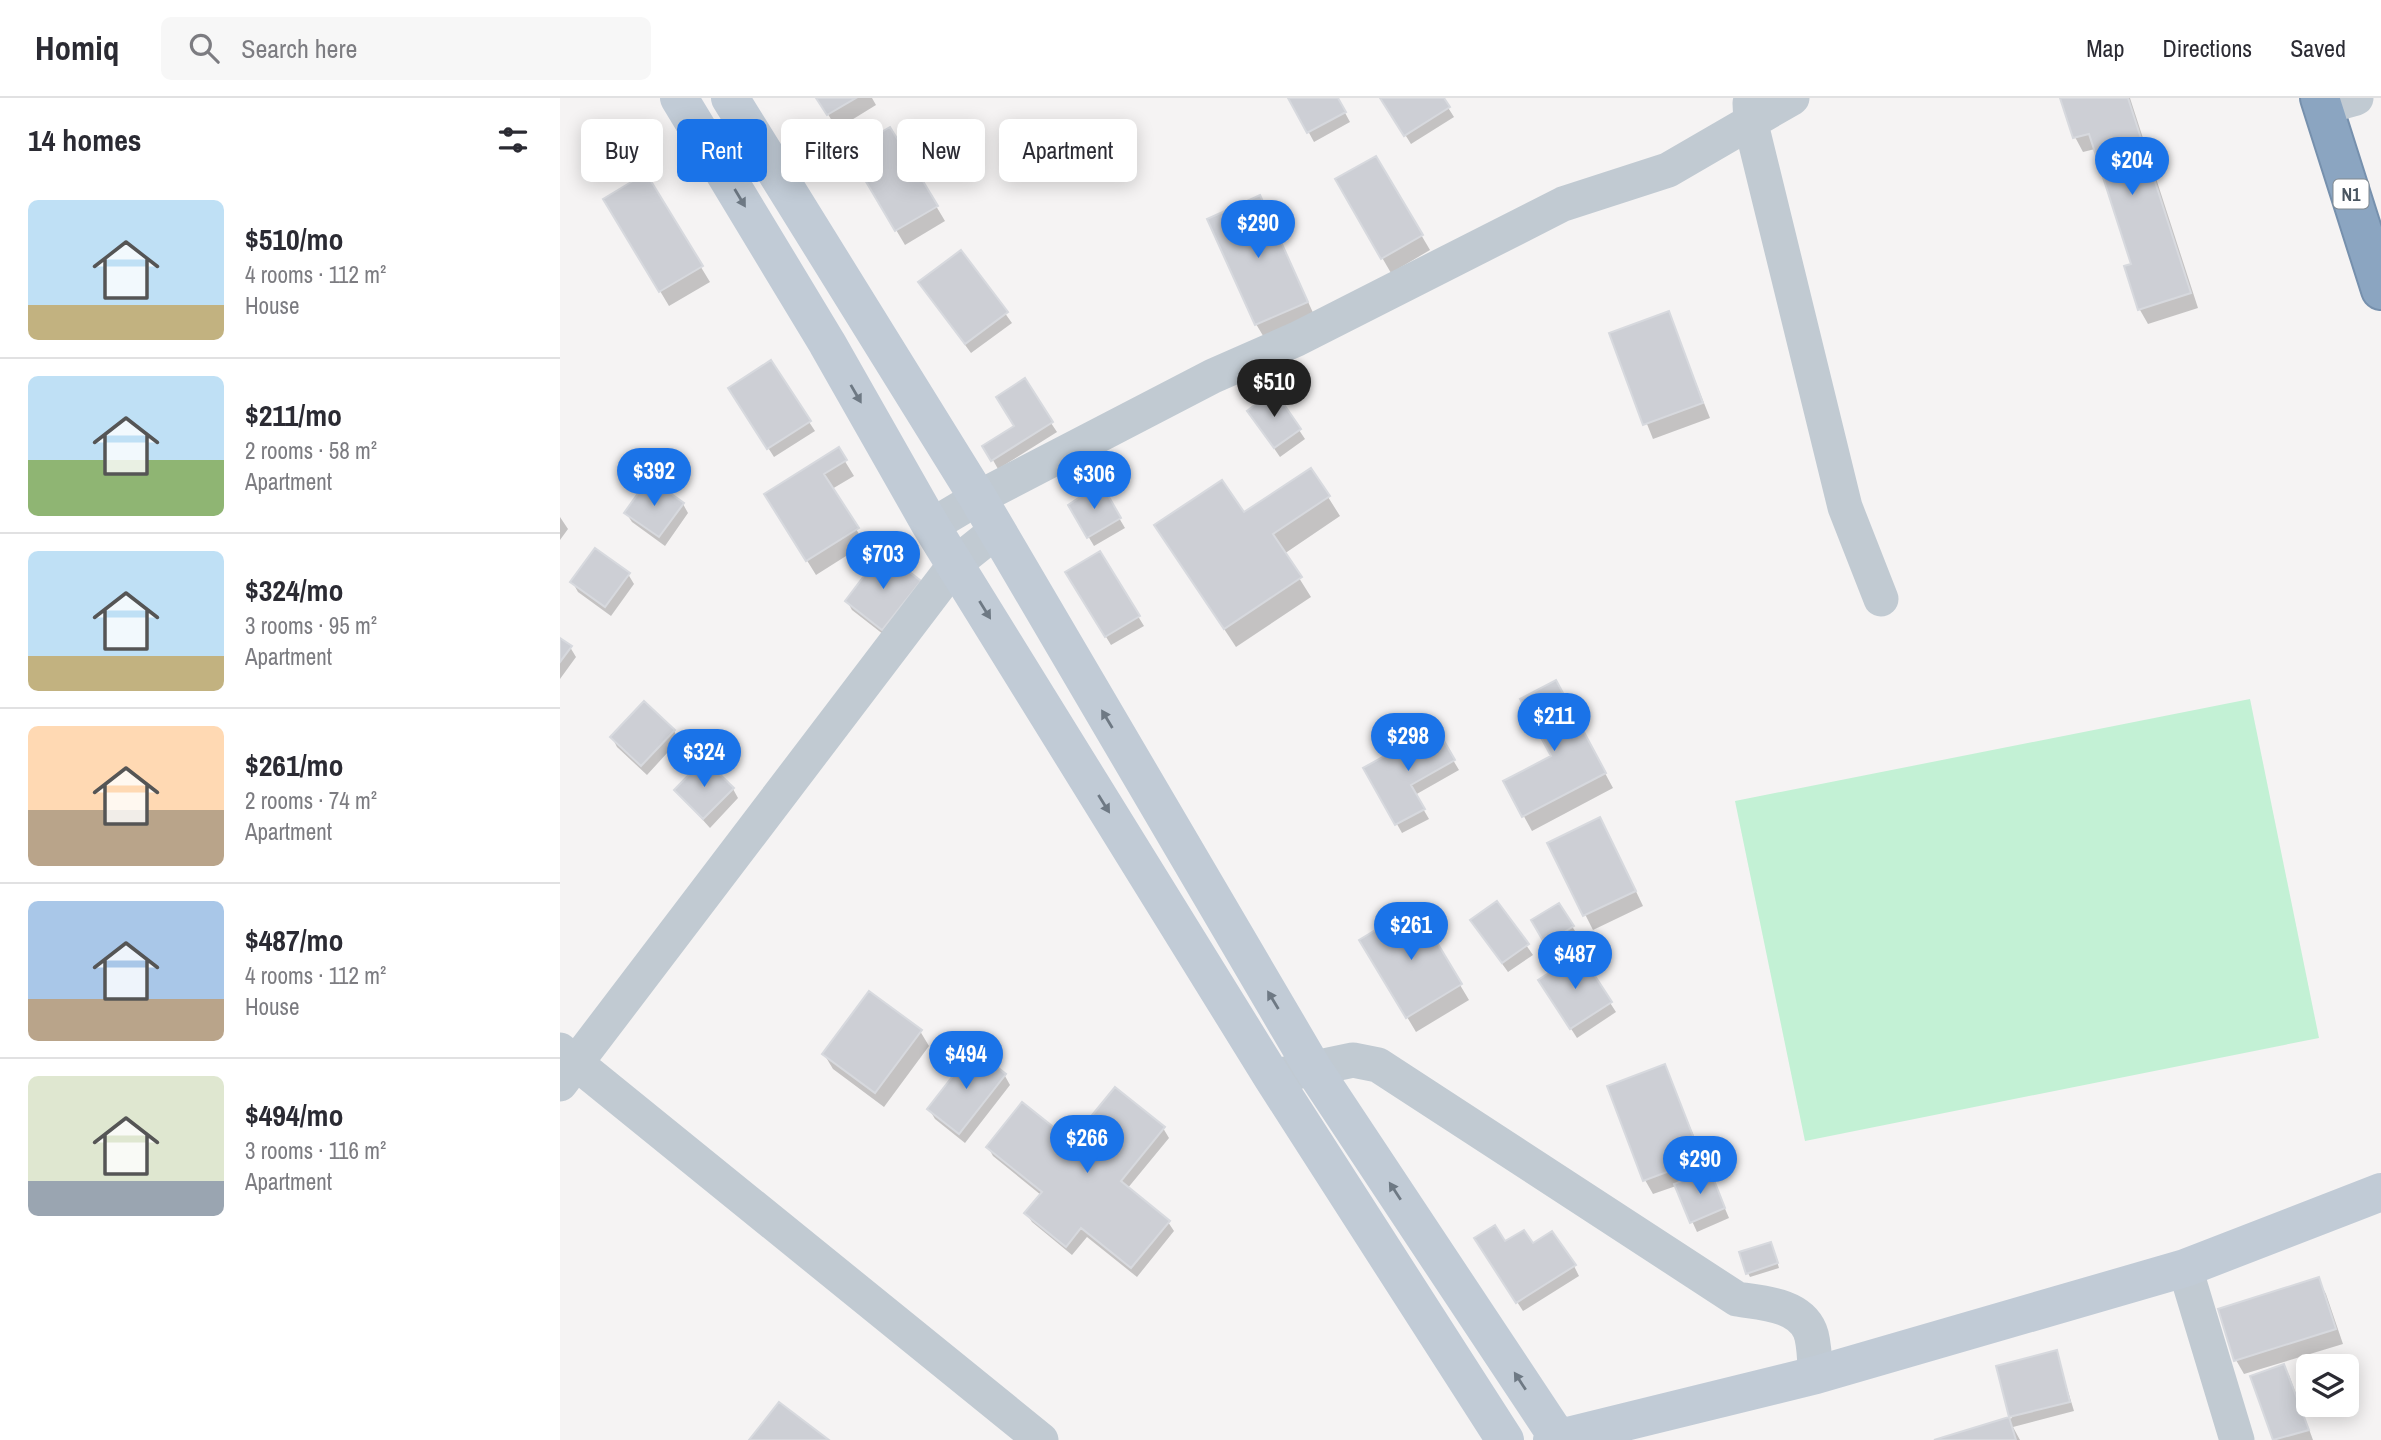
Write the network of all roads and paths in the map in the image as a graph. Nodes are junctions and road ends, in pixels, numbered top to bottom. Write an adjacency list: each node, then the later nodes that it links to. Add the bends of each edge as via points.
1 (679, 98): 8 (main road, one-way to 8)
2 (730, 98): 7 (main road)
3 (1792, 98): 5 (street)
4 (2333, 101): 6 (highway, N1)
5 (1750, 111): 7 (street, via 1668,170 1563,204); 11 (street, via 1845,507)
6 (2381, 290)
7 (978, 498): 8 (street); 9 (main road)
8 (931, 526): 10 (main road)
9 (996, 531): 10 (street); 13 (main road, one-way to 9)
10 (956, 563): 12 (street); 14 (main road, one-way to 14)
11 (1881, 599)
12 (565, 1066): 19 (street)
13 (1312, 1067): 14 (street); 17 (street, via 1353,1060 1378,1065 1737,1298 1785,1308 1811,1331); 18 (main road, one-way to 13)
14 (1272, 1077): 20 (main road)
15 (2381, 1192): 16 (main road)
16 (2185, 1268): 17 (main road); 21 (street)
17 (1816, 1376): 18 (main road)
18 (1556, 1439)
19 (1041, 1440)
20 (1505, 1440)
21 (2237, 1440)

